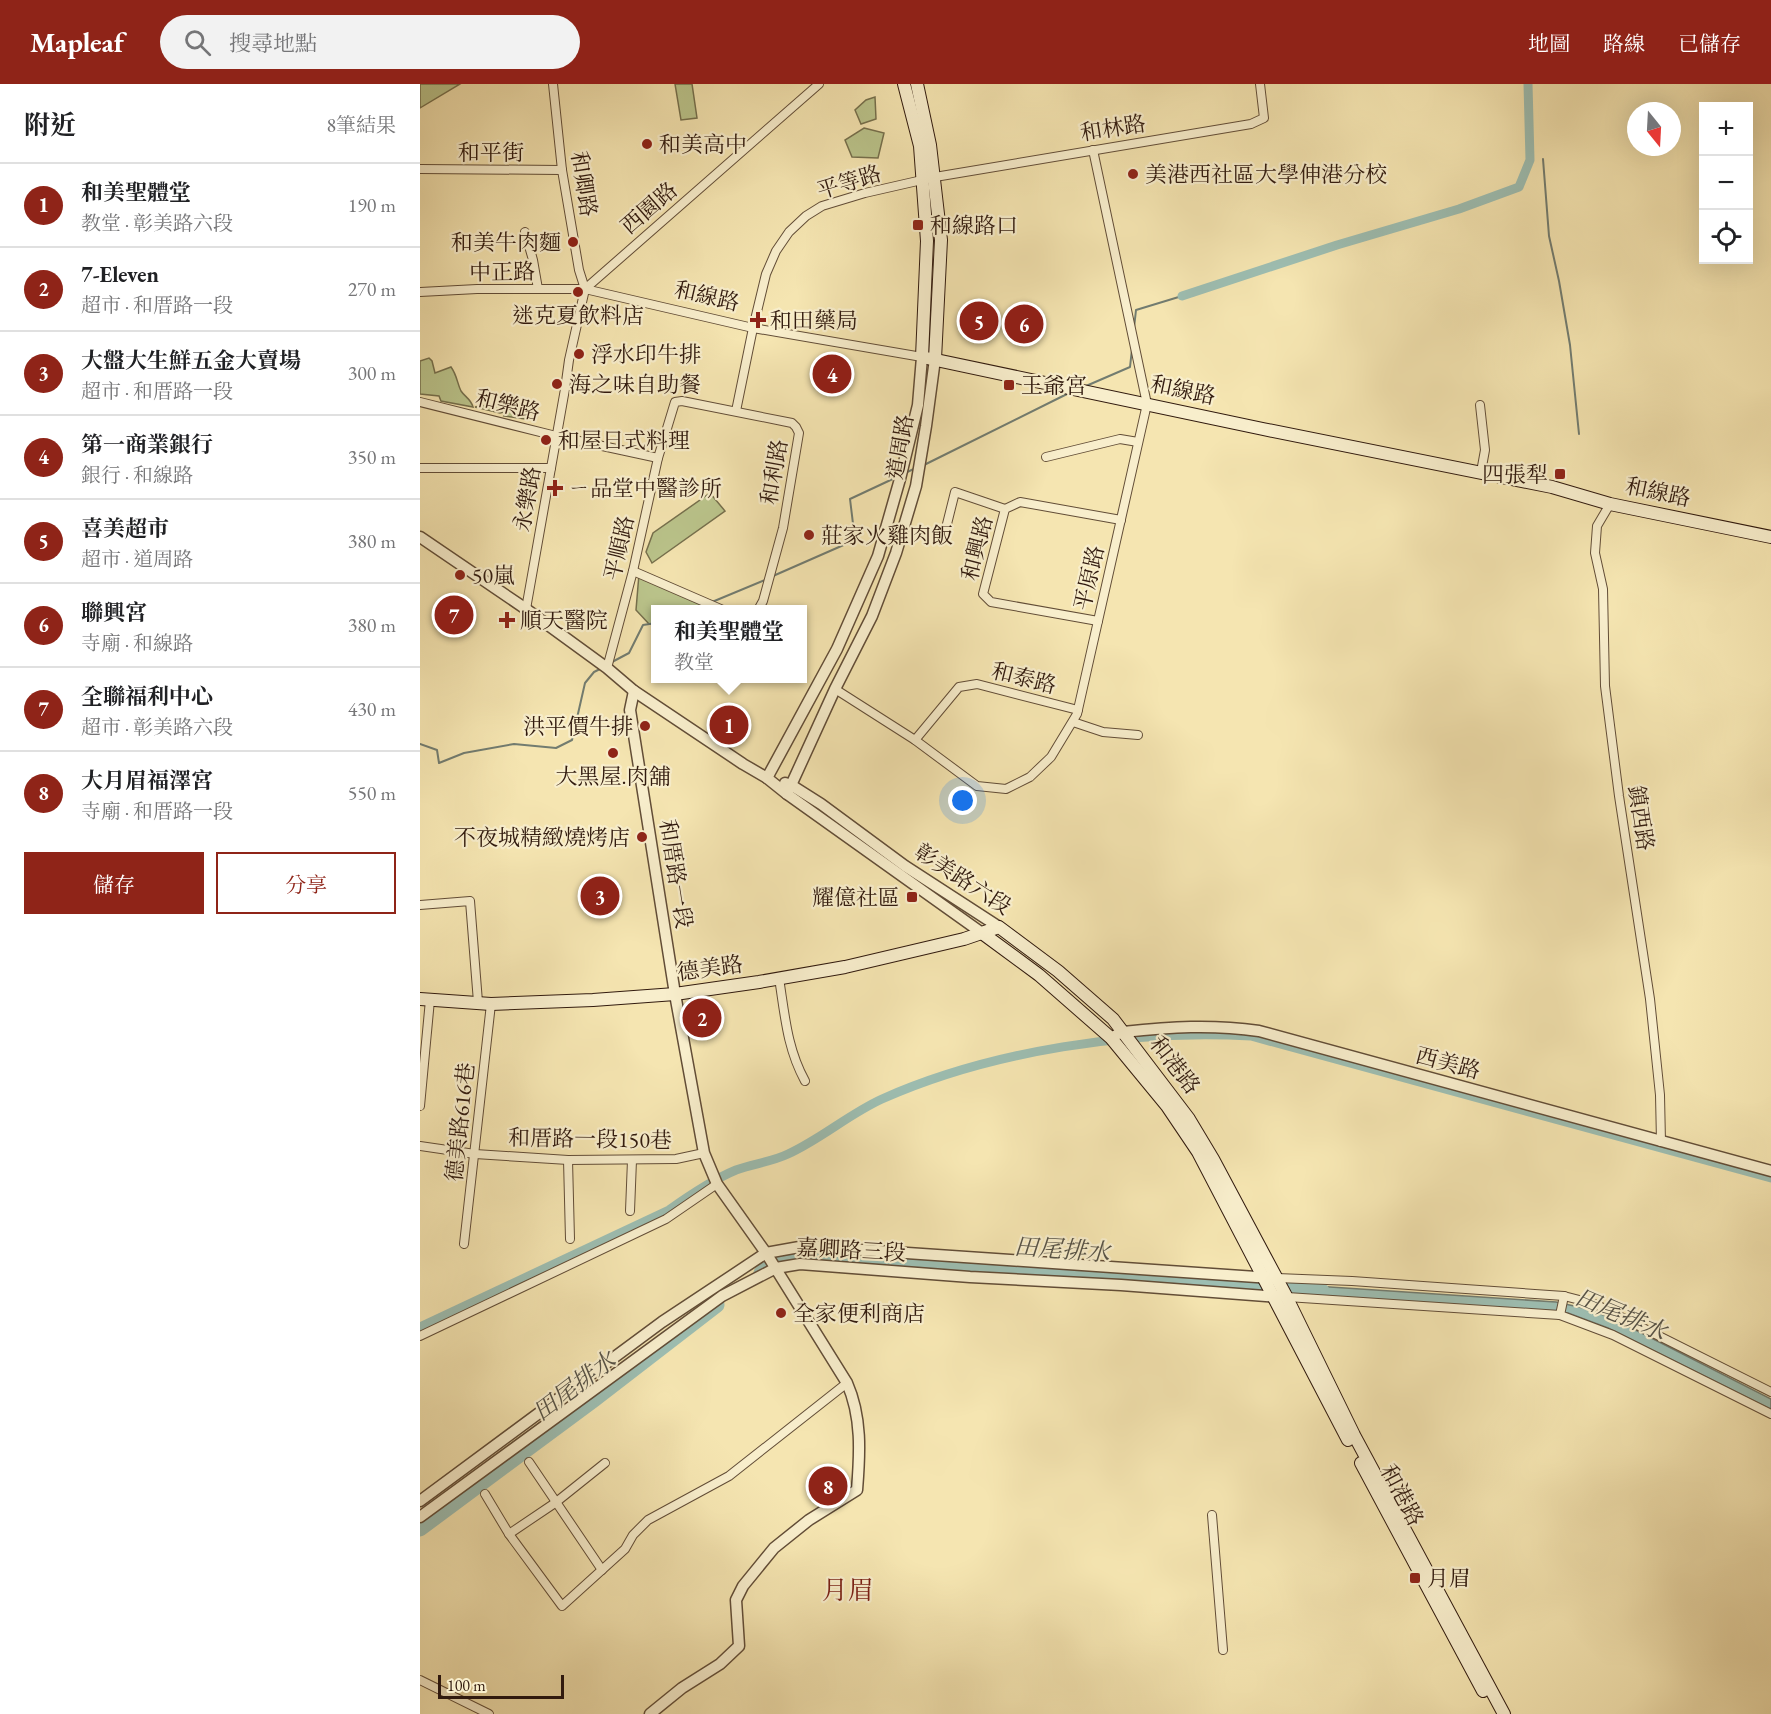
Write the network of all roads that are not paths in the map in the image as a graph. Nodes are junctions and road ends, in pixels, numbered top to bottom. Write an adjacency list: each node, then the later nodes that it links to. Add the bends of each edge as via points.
1 (553, 84): 8 (street, 和卿路)
2 (819, 84): 13 (street, 西園路)
3 (904, 84): 10 (main road, 道周路, via 920,146)
4 (917, 84): 9 (main road, 道周路)
5 (1260, 84): 6 (street, 和林路, via 1263,118 1251,124)
6 (1093, 150): 9 (street, 和林路); 19 (street, 平原路)
7 (420, 169): 8 (street, 和平街)
8 (562, 170): 13 (street, 和卿路)
9 (934, 177): 10 (street, 平等路); 16 (main road, 道周路, via 941,240)
10 (922, 180): 15 (street, 平等路, via 822,206 806,216 776,251); 16 (main road, 道周路)
11 (525, 232): 12 (street)
12 (537, 289): 13 (street, 中正路); 14 (street, 中正路)
13 (585, 289): 15 (street, 和線路); 22 (street, 永樂路)
14 (420, 292)
15 (753, 328): 16 (street, 和線路); 21 (street, 平等路)
16 (928, 358): 19 (main road, 和線路); 41 (street, 道周路, via 926,426 916,486 872,616); 47 (street, 道周路, via 878,556 837,649)
17 (420, 402): 22 (street, 和樂路)
18 (675, 402): 21 (street, 和利路); 25 (street, 平順路)
19 (1147, 404): 23 (street, 平原路); 28 (main road, 和線路)
20 (1480, 405): 28 (street, via 1485,450)
21 (736, 411): 37 (street, 和利路, via 792,423 799,433 783,528)
22 (556, 436): 25 (street, 和樂路); 27 (street, 永樂路)
23 (1138, 442): 24 (street, via 1120,439); 31 (street, 平原路)
24 (1046, 457)
25 (658, 458): 35 (street, 平順路)
26 (420, 468): 27 (street)
27 (551, 468): 38 (street, 永樂路)
28 (1481, 472): 29 (main road, 和線路)
29 (1610, 504): 33 (main road, 和線路); 61 (street, 鎮西路, via 1598,526 1595,553 1604,589 1605,686 1650,999)
30 (1005, 509): 31 (street, 和興路, via 1020,502); 34 (street, via 955,492); 39 (street, 和興路, via 983,594 990,602)
31 (1121, 520): 39 (street, 平原路)
32 (420, 537): 38 (street, 彰美路六段)
33 (1771, 537)
34 (943, 540)
35 (633, 571): 36 (street); 40 (street, 平順路)
36 (714, 605)
37 (760, 605)
38 (526, 609): 40 (street, 彰美路六段)
39 (1098, 621): 43 (street, 平原路)
40 (607, 668): 42 (street, 彰美路六段)
41 (835, 689): 46 (street, 平原路); 48 (street, 道周路)
42 (634, 691): 47 (street, 彰美路六段); 55 (street, 和厝路一段, via 630,710)
43 (1078, 710): 44 (street, 平原路); 46 (street, 和泰路, via 977,684 959,687)
44 (1073, 722): 45 (street, via 1102,732); 46 (street, 平原路, via 1051,757 1030,777 1006,789 977,786)
45 (1138, 735)
46 (915, 740)
47 (768, 778): 48 (street, 彰美路六段)
48 (789, 790): 50 (street, 彰美路六段, via 821,804 905,866); 51 (street, 彰美路六段)
49 (420, 905): 57 (street, 德美路616巷, via 470,901)
50 (999, 927): 51 (main road, 德美路); 52 (main road, 彰美路六段)
51 (982, 933): 53 (main road, 德美路, via 845,967); 54 (main road, 彰美路六段)
52 (1058, 972): 54 (main road); 58 (main road, 彰美路六段, via 1113,1019)
53 (779, 978): 55 (main road, 德美路); 59 (street, via 789,1044)
54 (1048, 983): 58 (main road, 彰美路六段)
55 (675, 994): 57 (main road, 德美路); 63 (street, 和厝路一段)
56 (425, 1000): 57 (main road, 德美路); 60 (street)
57 (484, 1003): 64 (street, 德美路616巷)
58 (1119, 1040): 61 (street, 西美路, via 1193,1026 1259,1031); 73 (main road, 和港路, via 1198,1152)
59 (805, 1081)
60 (420, 1106)
61 (1661, 1142): 67 (street, 西美路)
62 (420, 1146): 64 (street, 和厝路一段150巷)
63 (704, 1153): 66 (street, 和厝路一段150巷, via 676,1160); 68 (street, 和厝路一段)
64 (475, 1154): 65 (street, 和厝路一段150巷); 71 (street, 德美路616巷)
65 (568, 1160): 66 (street, 和厝路一段150巷); 70 (street)
66 (632, 1160): 69 (street)
67 (1771, 1171)
68 (717, 1184): 72 (street, 和厝路一段); 76 (street, via 666,1219)
69 (630, 1211)
70 (570, 1239)
71 (464, 1244)
72 (770, 1260): 73 (street, 嘉卿路三段, via 970,1277); 73 (street, 嘉卿路三段, via 805,1246); 77 (street, 和厝路一段); 83 (street, 嘉卿路三段, via 662,1322); 86 (street, 嘉卿路三段)
73 (1276, 1288): 74 (street, via 1352,1281); 75 (street); 93 (main road, 和港路); 94 (main road, 和港路)
74 (1564, 1296): 75 (street); 78 (street, via 1595,1304)
75 (1560, 1315): 79 (street, via 1613,1335)
76 (420, 1336)
77 (847, 1383): 88 (street, via 729,1476 648,1520); 92 (street, 和厝路一段, via 858,1428 857,1490 774,1548 736,1600 739,1646)
78 (1771, 1392)
79 (1771, 1414)
80 (529, 1462): 84 (street)
81 (605, 1463): 84 (street)
82 (485, 1494): 87 (street)
83 (420, 1501)
84 (555, 1503): 87 (street); 88 (street)
85 (1212, 1515): 89 (street)
86 (420, 1517)
87 (509, 1534): 88 (street, via 562,1606)
88 (602, 1570)
89 (1223, 1650)
90 (420, 1680): 91 (street)
91 (489, 1714)
92 (650, 1714)
93 (1495, 1714)
94 (1504, 1714)

